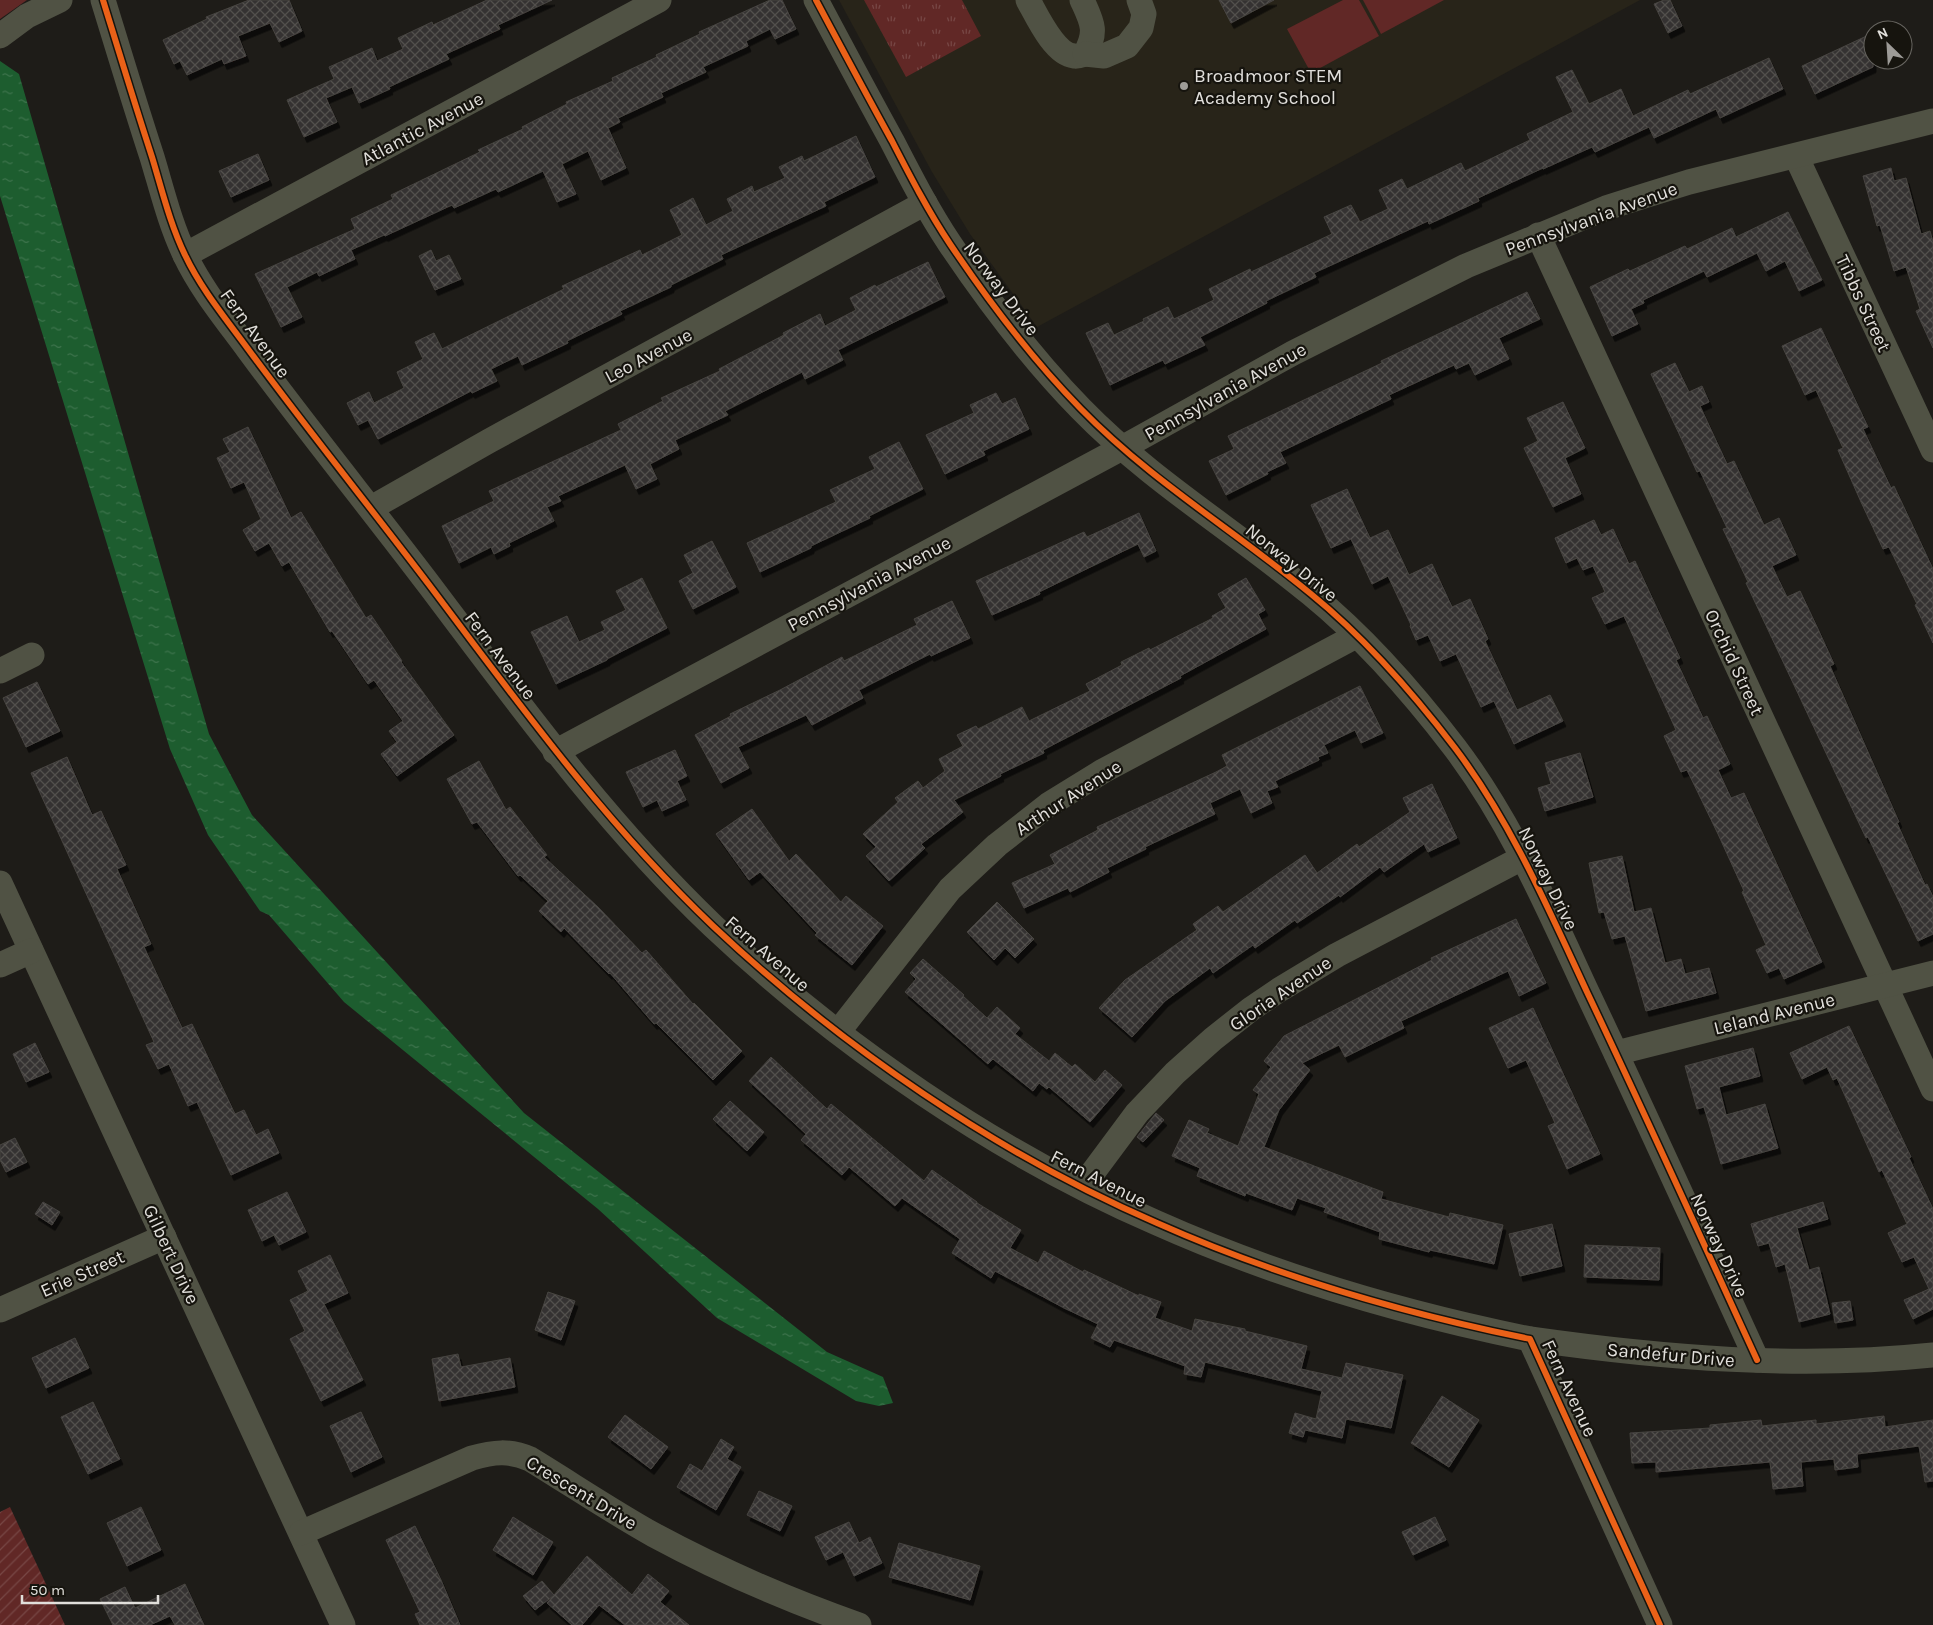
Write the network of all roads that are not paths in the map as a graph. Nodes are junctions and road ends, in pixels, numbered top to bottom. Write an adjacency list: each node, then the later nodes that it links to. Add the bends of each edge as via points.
1 (60, 0): 8 (street, via 27,16)
2 (103, 0): 14 (street, Fern Avenue, via 174,230)
3 (659, 0): 14 (street, Atlantic Avenue)
4 (816, 0): 12 (street, Norway Drive)
5 (1028, 0): 9 (street, via 1061,52 1074,57)
6 (1082, 0): 9 (street, via 1093,23 1091,44)
7 (1139, 0): 9 (street, via 1144,14 1141,28 1127,46 1104,56)
8 (0, 36)
9 (1085, 54)
10 (1933, 121): 11 (street, Pennsylvania Avenue)
11 (1796, 156): 13 (street, Pennsylvania Avenue, via 1647,195); 16 (street, Tibbs Street)
12 (925, 203): 15 (street, Norway Drive, via 998,312 1082,411); 17 (street, Leo Avenue)
13 (1538, 235): 15 (street, Pennsylvania Avenue, via 1385,305); 27 (street, Orchid Street)
14 (185, 255): 17 (street, Fern Avenue, via 197,278 264,371)
15 (1122, 448): 18 (street, Norway Drive, via 1316,597); 21 (street, Pennsylvania Avenue)
16 (1933, 450)
17 (371, 508): 21 (street, Fern Avenue)
18 (1356, 636): 22 (street, Norway Drive, via 1407,689 1456,749); 28 (street, Arthur Avenue, via 1103,771 1048,805 997,845 950,889)
19 (32, 655): 20 (street)
20 (0, 671)
21 (555, 752): 28 (street, Fern Avenue, via 657,869 713,926)
22 (1524, 857): 29 (street, Norway Drive); 31 (street, Gloria Avenue, via 1337,955 1251,1009 1213,1039 1137,1113)
23 (0, 883): 24 (street, Gilbert Drive)
24 (31, 951): 25 (street); 32 (street, Gilbert Drive)
25 (0, 964)
26 (1933, 973): 27 (street, Leland Avenue)
27 (1885, 985): 29 (street, Leland Avenue); 30 (street, Orchid Street)
28 (838, 1032): 31 (street, Fern Avenue, via 912,1086)
29 (1616, 1053): 36 (street, Norway Drive)
30 (1933, 1089)
31 (1082, 1187): 34 (street, Fern Avenue, via 1154,1222 1243,1258 1363,1298 1457,1324)
32 (164, 1237): 33 (street, Erie Street); 37 (street, Gilbert Drive)
33 (0, 1310)
34 (1530, 1338): 36 (street, Sandefur Drive, via 1614,1350); 40 (street, Fern Avenue)
35 (1933, 1355): 36 (street, Sandefur Drive, via 1840,1362)
36 (1757, 1360)
37 (301, 1533): 38 (street, Gilbert Drive); 39 (street, Crescent Drive, via 472,1458 501,1452 521,1455 688,1553 813,1609)
38 (343, 1625)
39 (859, 1625)
40 (1660, 1625)

